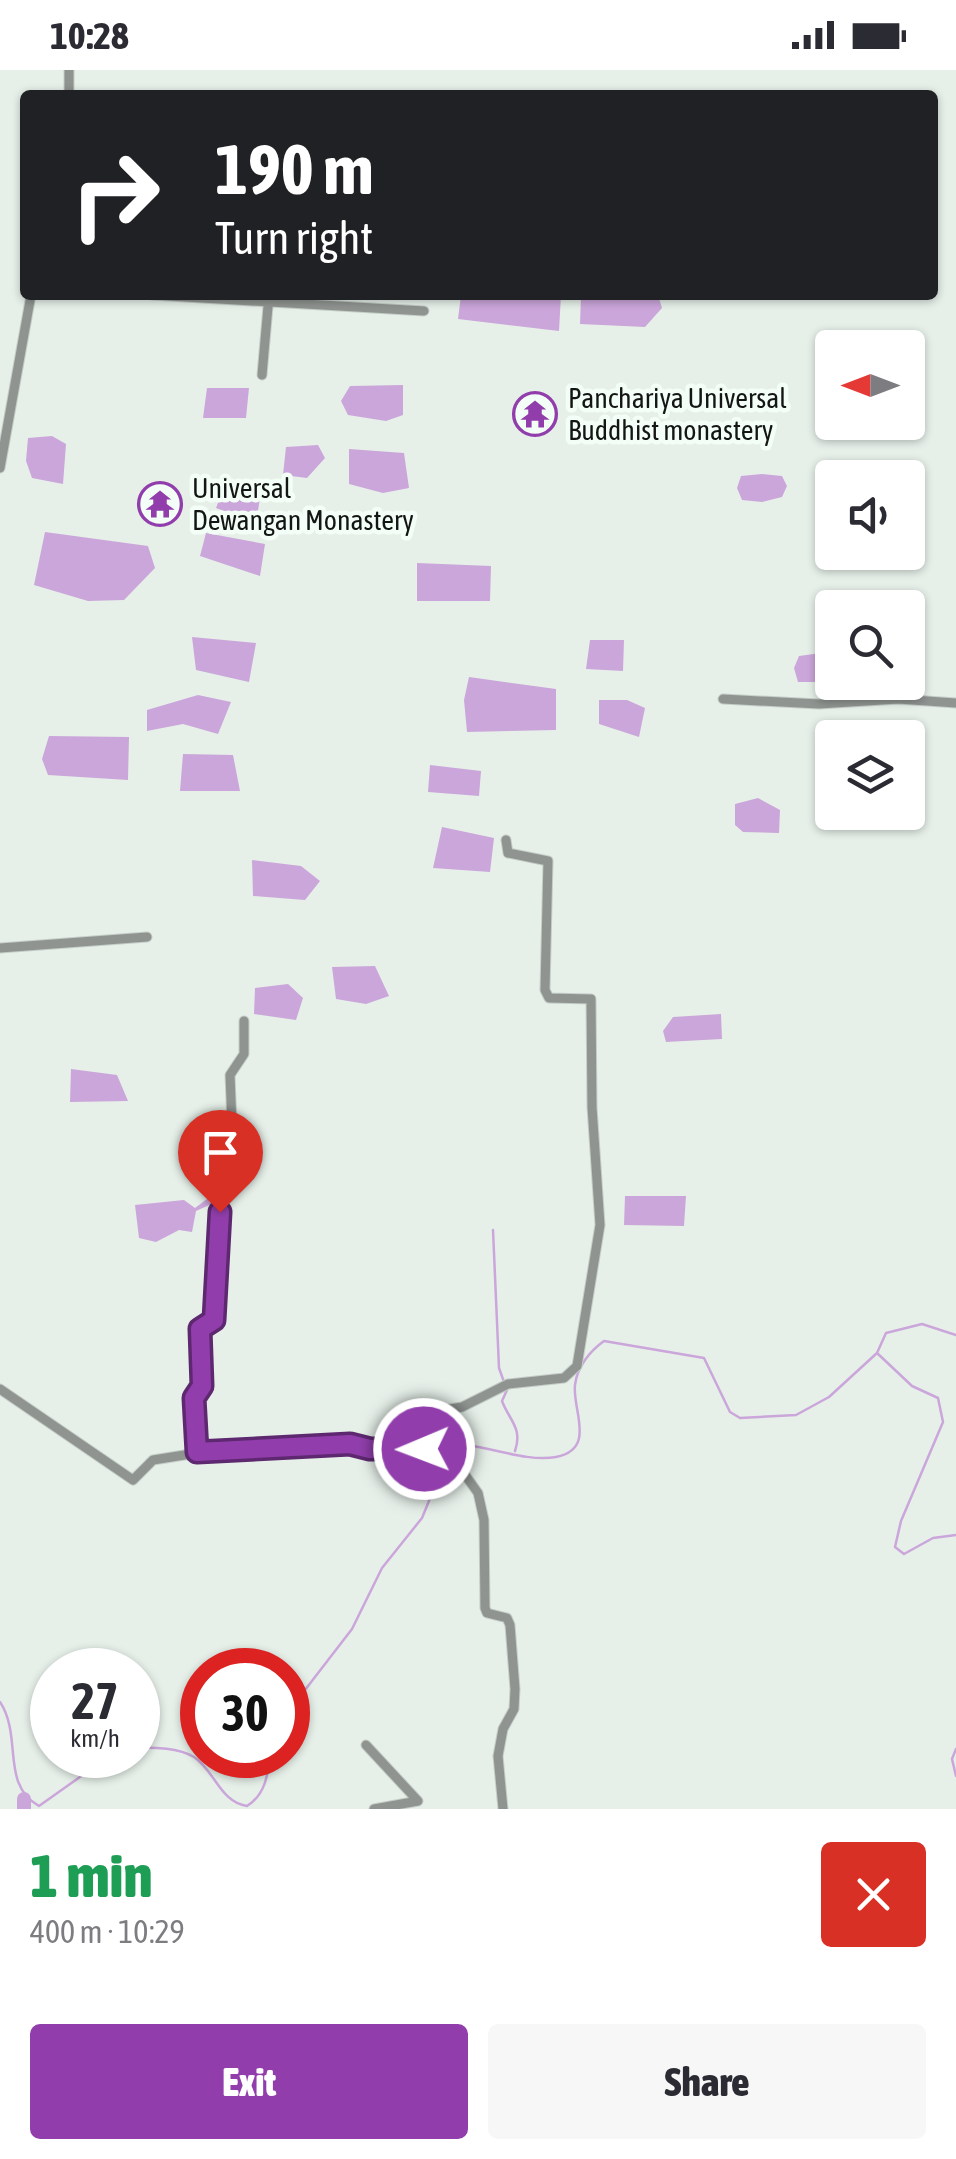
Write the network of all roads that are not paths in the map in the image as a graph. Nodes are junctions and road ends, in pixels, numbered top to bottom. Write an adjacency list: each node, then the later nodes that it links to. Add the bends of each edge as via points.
1 (30, 300): 6 (street)
2 (269, 300): 5 (street)
3 (302, 300): 4 (street)
4 (424, 311)
5 (262, 375)
6 (0, 468)
7 (723, 698): 8 (street)
8 (956, 703)
9 (506, 840): 14 (street, via 515,857 548,861 548,998 590,999 600,1194 594,1277 577,1366 564,1378 508,1384 427,1414)
10 (147, 937): 11 (street)
11 (0, 948)
12 (244, 1022): 15 (street, via 244,1054 230,1075 232,1150 220,1212 214,1320 200,1329)
13 (0, 1389): 15 (street, via 133,1480 153,1460)
14 (424, 1449): 15 (street, via 350,1444); 19 (street, via 439,1438 478,1492 485,1608 510,1625 516,1689 498,1756)
15 (197, 1452)
16 (366, 1746): 17 (street)
17 (419, 1805): 18 (street)
18 (374, 1809)
19 (503, 1809)

